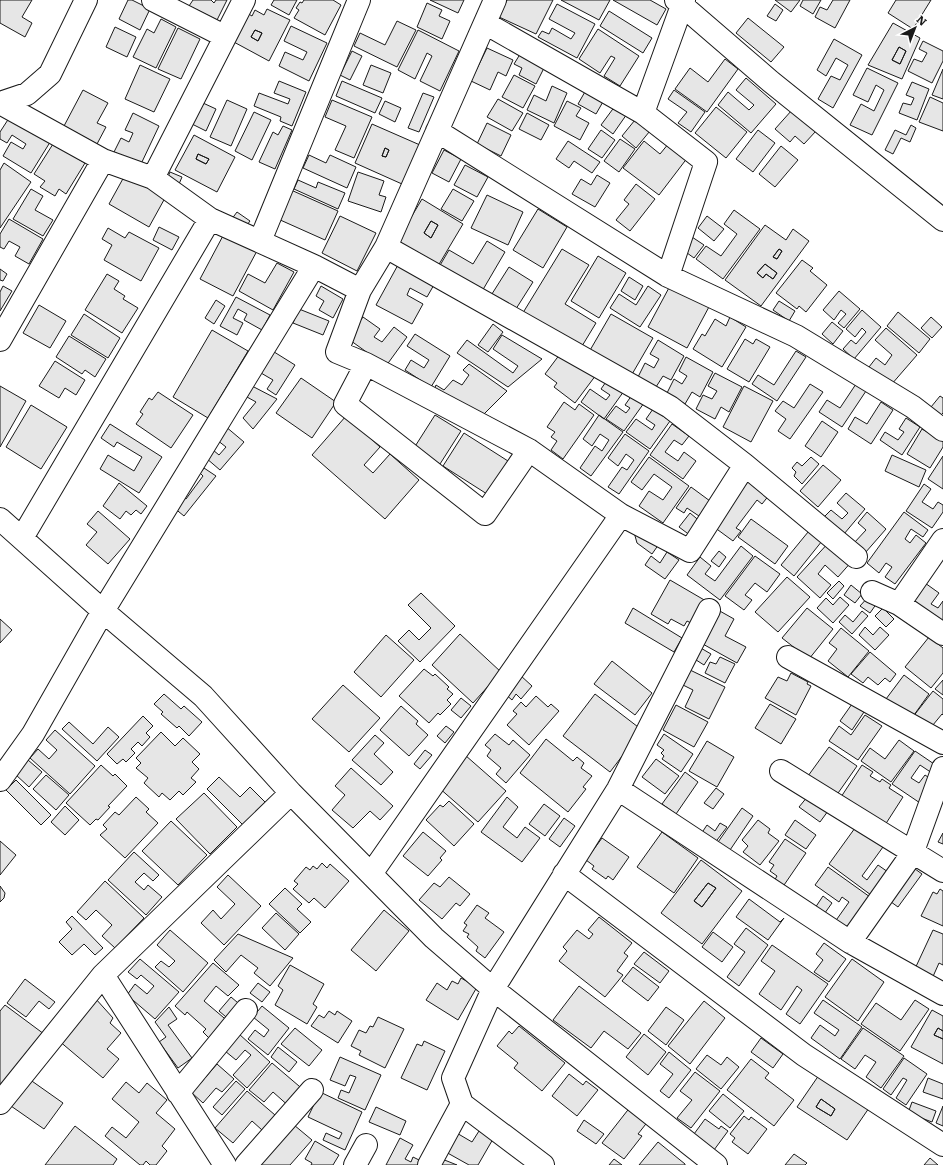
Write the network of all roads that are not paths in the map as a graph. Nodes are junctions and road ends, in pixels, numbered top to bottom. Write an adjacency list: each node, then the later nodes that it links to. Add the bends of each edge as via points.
1 (86, 0): 9 (street, via 50,74 27,94)
2 (153, 0): 8 (street)
3 (244, 0): 8 (street)
4 (359, 0): 16 (street)
5 (495, 0): 7 (street)
6 (681, 1): 10 (street); 15 (street, via 770,81)
7 (485, 23): 10 (street); 11 (street)
8 (224, 36): 13 (street)
9 (0, 103): 12 (street)
10 (643, 113): 19 (street, via 706,162)
11 (437, 131): 17 (street); 19 (street)
12 (103, 160): 13 (street); 21 (street)
13 (153, 178): 14 (street)
14 (210, 219): 16 (street); 28 (street)
15 (943, 220)
16 (260, 241): 18 (street)
17 (386, 248): 20 (street); 25 (street, via 670,407)
18 (314, 266): 20 (street); 34 (street)
19 (668, 276): 23 (street, via 796,336 913,407)
20 (360, 290): 22 (street, via 337,352)
21 (0, 340)
22 (366, 364): 24 (street); 24 (street, via 345,404 485,514)
23 (943, 430)
24 (529, 450): 26 (street)
25 (745, 465): 26 (street, via 690,551); 30 (street)
26 (621, 515): 45 (street)
27 (0, 519): 28 (street)
28 (22, 538): 34 (street)
29 (943, 540): 32 (street)
30 (856, 557)
31 (872, 592): 32 (street)
32 (900, 604): 35 (street)
33 (709, 610): 41 (street)
34 (103, 611): 40 (street, via 33,734); 42 (street, via 203,696)
35 (943, 634)
36 (788, 656): 37 (street)
37 (943, 743)
38 (943, 768): 43 (street)
39 (781, 772): 43 (street)
40 (0, 780)
41 (618, 789): 46 (street); 47 (street)
42 (291, 793): 45 (street); 48 (street)
43 (912, 854): 44 (street); 47 (street)
44 (943, 871)
45 (370, 874): 49 (street, via 434,938)
46 (564, 874): 49 (street); 57 (street, via 804,1055)
47 (850, 942): 50 (street)
48 (103, 975): 53 (street); 54 (street)
49 (493, 989): 55 (street, via 453,1078); 63 (street)
50 (943, 994)
51 (246, 1010): 53 (street)
52 (312, 1090): 59 (street)
53 (178, 1093): 58 (street)
54 (0, 1103)
55 (462, 1104): 61 (street); 62 (street)
56 (366, 1145): 60 (street)
57 (943, 1145)
58 (225, 1165)
59 (246, 1165)
60 (355, 1165)
61 (429, 1165)
62 (543, 1165)
63 (716, 1165)

